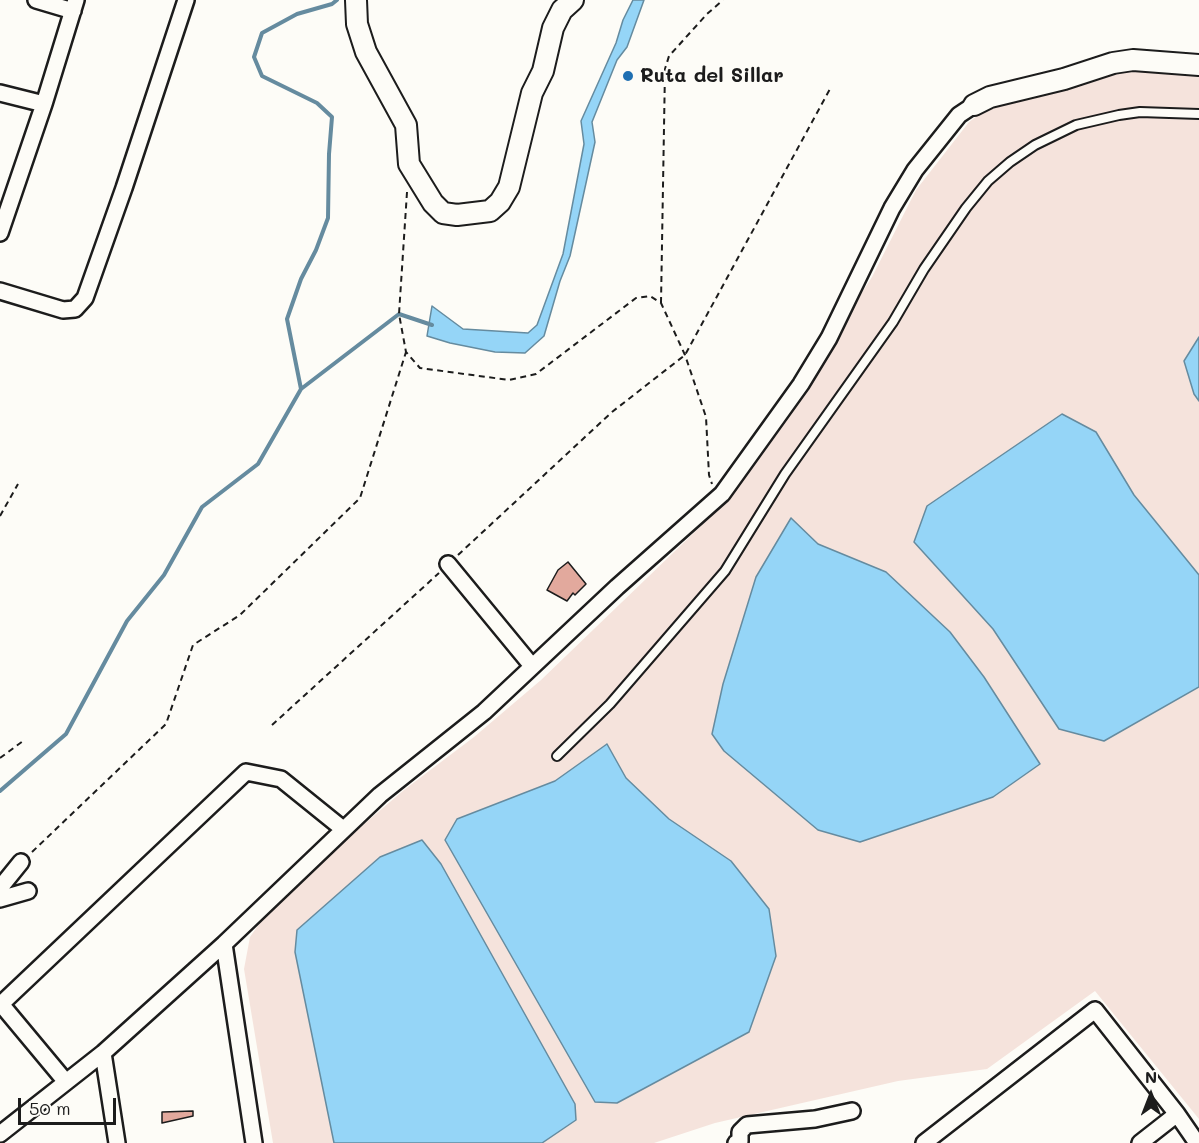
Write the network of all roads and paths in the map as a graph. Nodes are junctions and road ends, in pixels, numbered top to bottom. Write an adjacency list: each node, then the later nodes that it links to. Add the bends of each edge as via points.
1 (36, 0): 6 (street)
2 (186, 0): 16 (street, via 85,298 75,309 63,310)
3 (356, 0): 13 (street, via 357,24 366,52 406,125)
4 (573, 0): 13 (street, via 562,10 553,28 543,71 532,93 509,188 500,202 490,211 443,213)
5 (723, 0): 17 (path, via 669,56 664,69)
6 (75, 5): 10 (street)
7 (1199, 64): 11 (street, via 1133,60 1113,63 990,97)
8 (830, 89): 19 (path)
9 (0, 93): 10 (street)
10 (44, 104): 14 (street)
11 (974, 105): 21 (street, via 959,115 915,170 892,208 829,338)
12 (1199, 114): 27 (lane, via 1140,112 1076,125 1035,145 988,181 785,474 725,570 610,704)
13 (409, 164): 18 (path, via 399,314)
14 (7, 191): 15 (street)
15 (0, 233)
16 (0, 291)
17 (661, 303): 18 (path, via 650,296 636,298 536,374 509,380 420,368); 19 (path)
18 (406, 352): 30 (path, via 360,498 240,615 193,645 166,724)
19 (685, 355): 21 (path, via 706,417 709,475 713,487); 23 (path, via 612,412)
20 (18, 484): 22 (path)
21 (722, 494): 24 (street)
22 (0, 516)
23 (448, 564): 24 (street); 25 (path)
24 (532, 666): 29 (street, via 484,712)
25 (272, 725)
26 (23, 741): 28 (path)
27 (557, 756)
28 (0, 758)
29 (343, 829): 34 (street); 35 (street, via 281,778 246,772)
30 (21, 862): 31 (street)
31 (0, 888)
32 (28, 891): 33 (street)
33 (0, 899)
34 (224, 944): 36 (street); 42 (street)
35 (1, 1005): 37 (street)
36 (103, 1053): 37 (street); 41 (street)
37 (66, 1082): 40 (street)
38 (852, 1111): 43 (street, via 815,1119 747,1125)
39 (1177, 1114): 44 (street, via 1095,1010); 45 (street); 46 (street)
40 (0, 1134)
41 (117, 1143)
42 (254, 1143)
43 (736, 1143)
44 (924, 1143)
45 (1140, 1143)
46 (1197, 1143)

